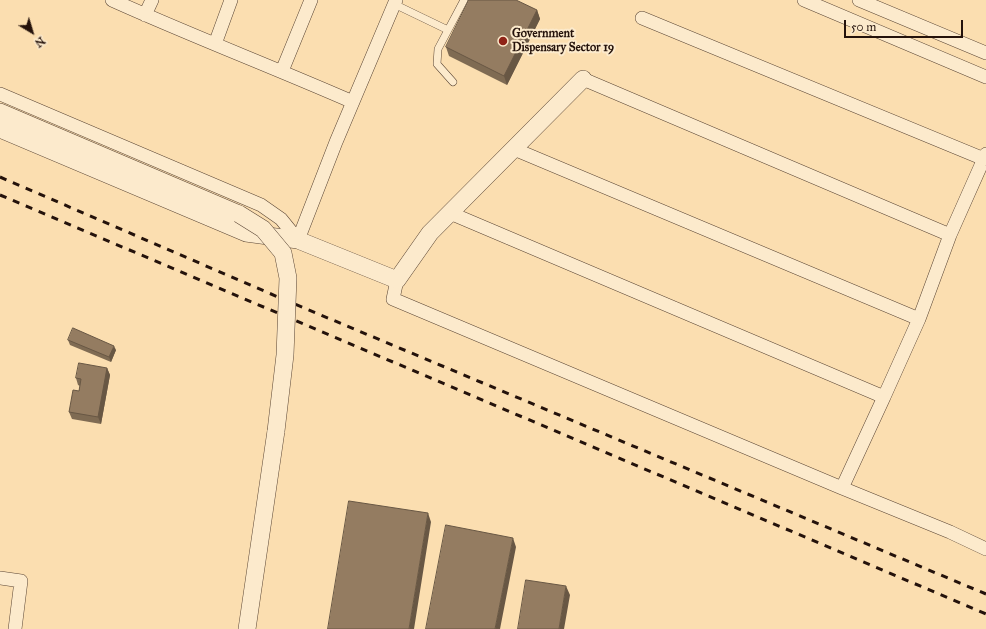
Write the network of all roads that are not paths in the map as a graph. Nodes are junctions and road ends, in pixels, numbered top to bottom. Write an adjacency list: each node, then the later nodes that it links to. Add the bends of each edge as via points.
1 (112, 0): 9 (street)
2 (152, 0): 9 (street)
3 (231, 0): 12 (street)
4 (311, 0): 14 (street)
5 (464, 0): 11 (lane)
6 (804, 0): 15 (street)
7 (859, 0): 13 (street)
8 (395, 2): 11 (lane); 19 (street)
9 (145, 15): 12 (street)
10 (642, 18): 23 (street)
11 (448, 30): 17 (lane, via 438,49 438,64)
12 (215, 44): 14 (street)
13 (986, 53)
14 (282, 71): 19 (street)
15 (986, 77)
16 (583, 79): 22 (street); 25 (street)
17 (453, 82)
18 (0, 94): 26 (street, via 261,205 281,220)
19 (353, 102): 26 (street)
20 (0, 112): 34 (street, bridge, via 239,214 263,229 283,253 288,278 285,355)
21 (0, 129): 26 (street, via 246,233)
22 (514, 149): 24 (street); 28 (street)
23 (985, 157): 25 (street)
24 (450, 213): 27 (street, via 430,233); 29 (street)
25 (950, 236): 28 (street)
26 (298, 240): 27 (street)
27 (397, 280): 30 (street, via 392,299)
28 (919, 319): 29 (street)
29 (884, 397): 30 (street)
30 (842, 488): 31 (street)
31 (986, 549)
32 (0, 578): 33 (street, via 21,581)
33 (15, 629)
34 (247, 629)

